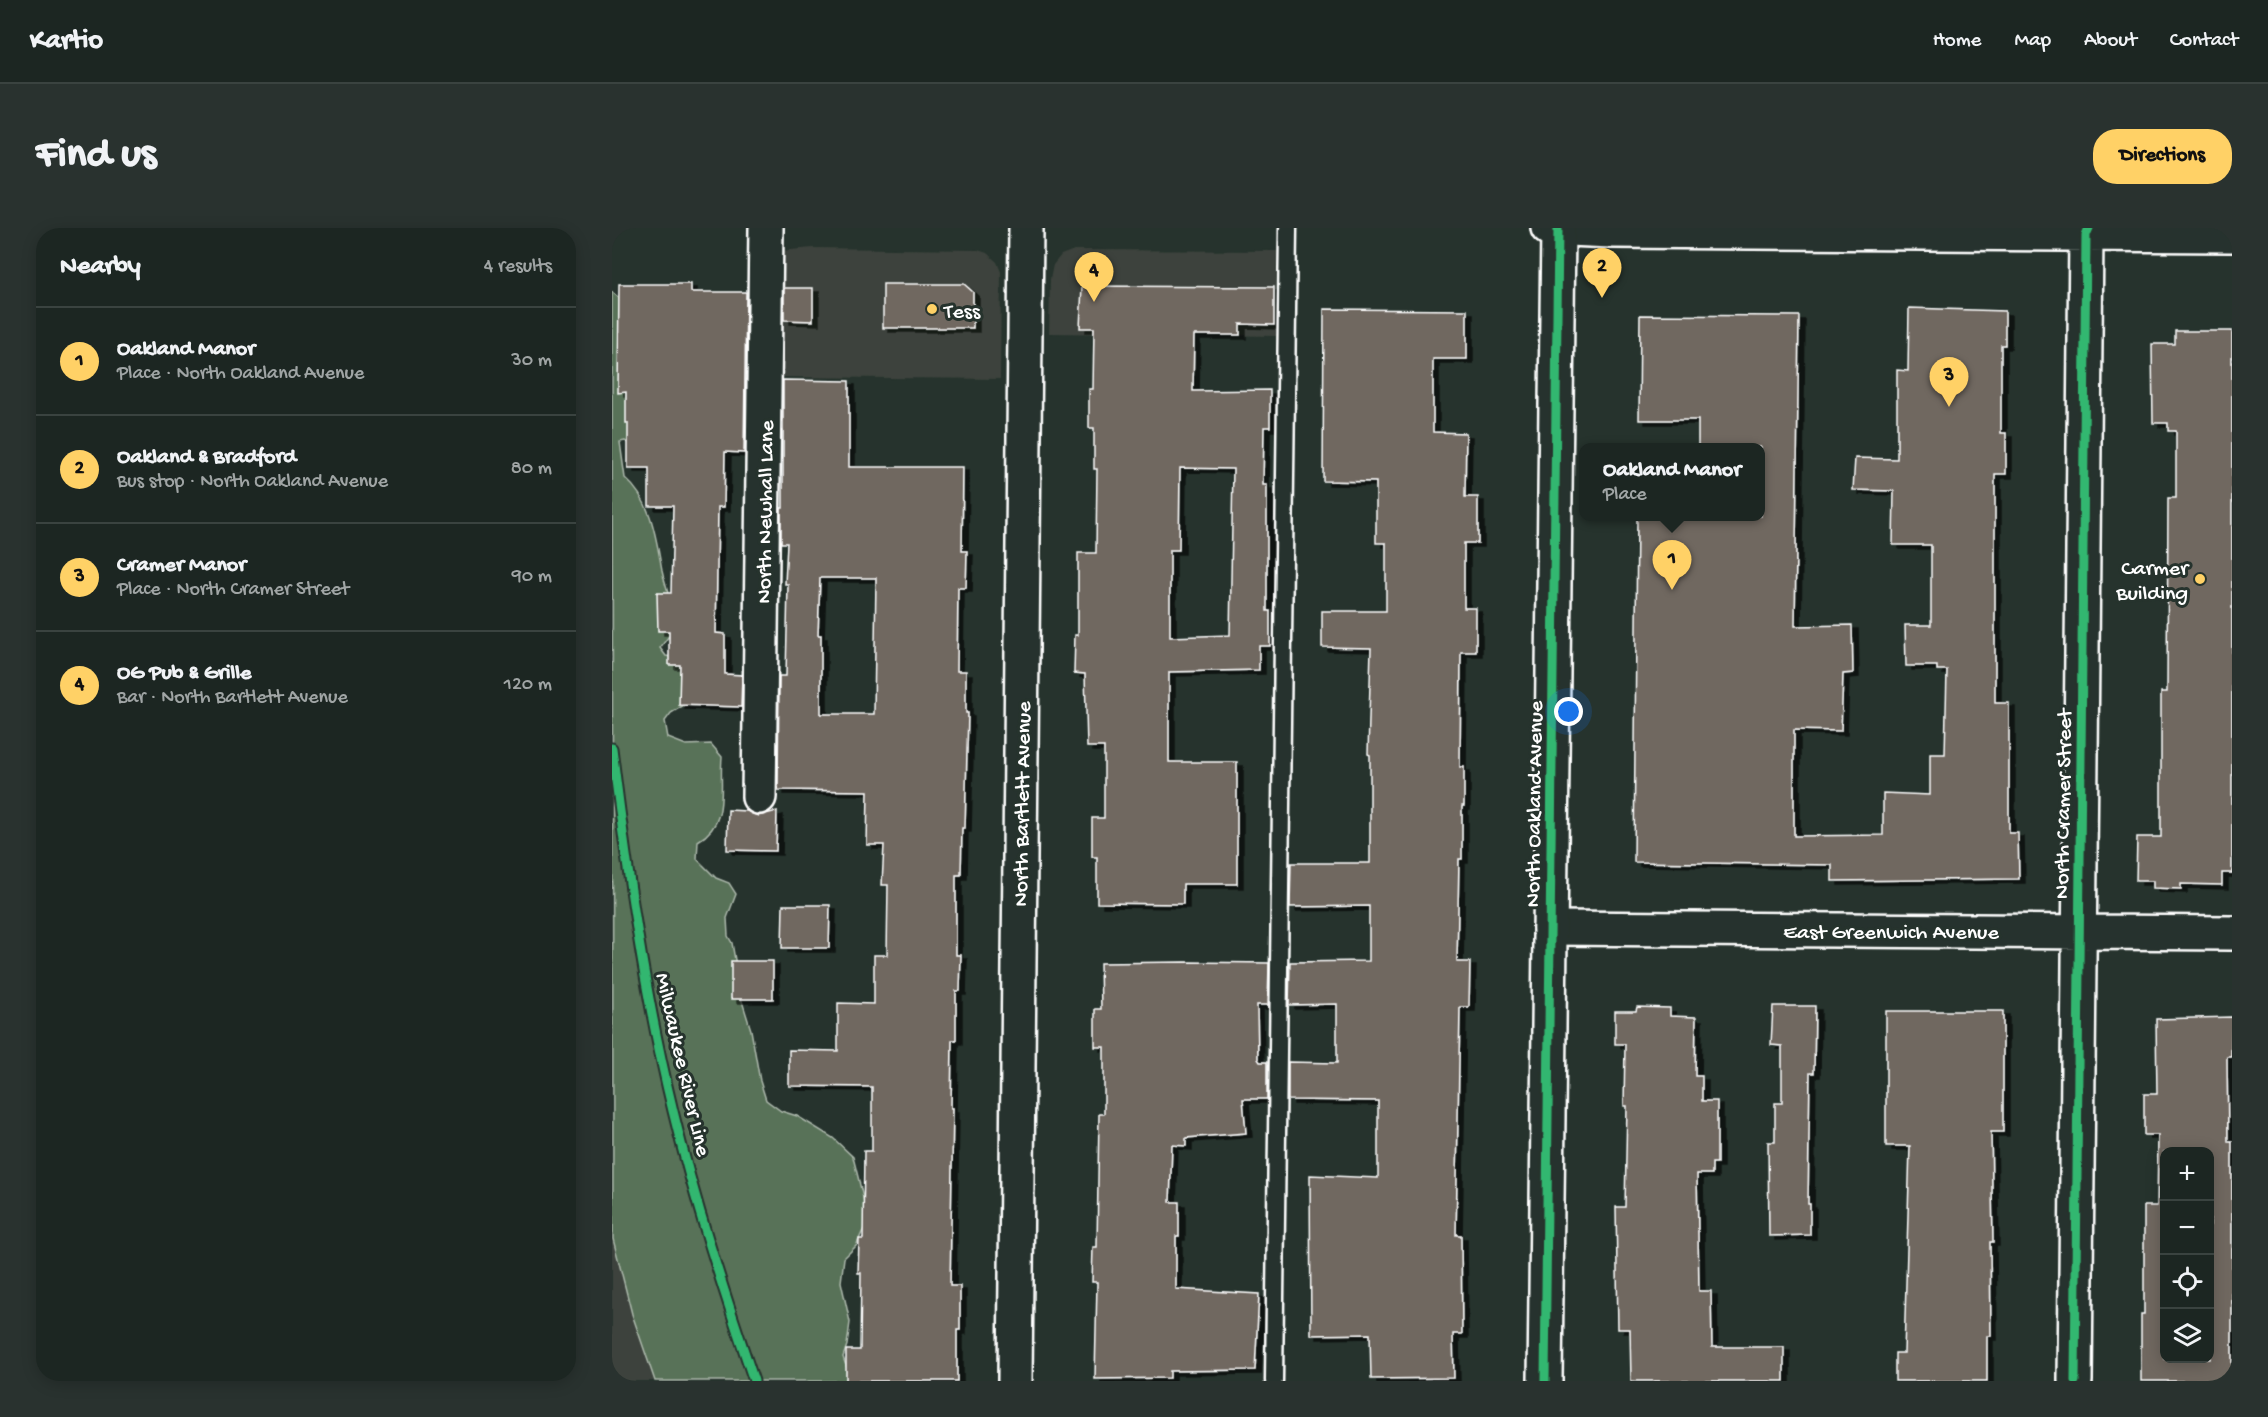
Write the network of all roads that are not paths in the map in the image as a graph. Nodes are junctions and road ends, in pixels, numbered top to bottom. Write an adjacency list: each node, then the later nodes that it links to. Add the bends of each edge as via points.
1 (766, 228): 8 (street, North Newhall Lane)
2 (1026, 228): 12 (street, North Bartlett Avenue)
3 (1288, 228): 13 (lane)
4 (1548, 228): 5 (street)
5 (1558, 228): 6 (street); 9 (street, North Oakland Avenue)
6 (2087, 232): 7 (street); 10 (street, North Cramer Street)
7 (2232, 235)
8 (759, 797)
9 (1550, 928): 10 (street, East Greenwich Avenue); 14 (street, North Oakland Avenue)
10 (2079, 932): 11 (street, East Greenwich Avenue); 15 (street, North Cramer Street)
11 (2232, 933)
12 (1015, 1381)
13 (1274, 1381)
14 (1545, 1381)
15 (2075, 1381)

